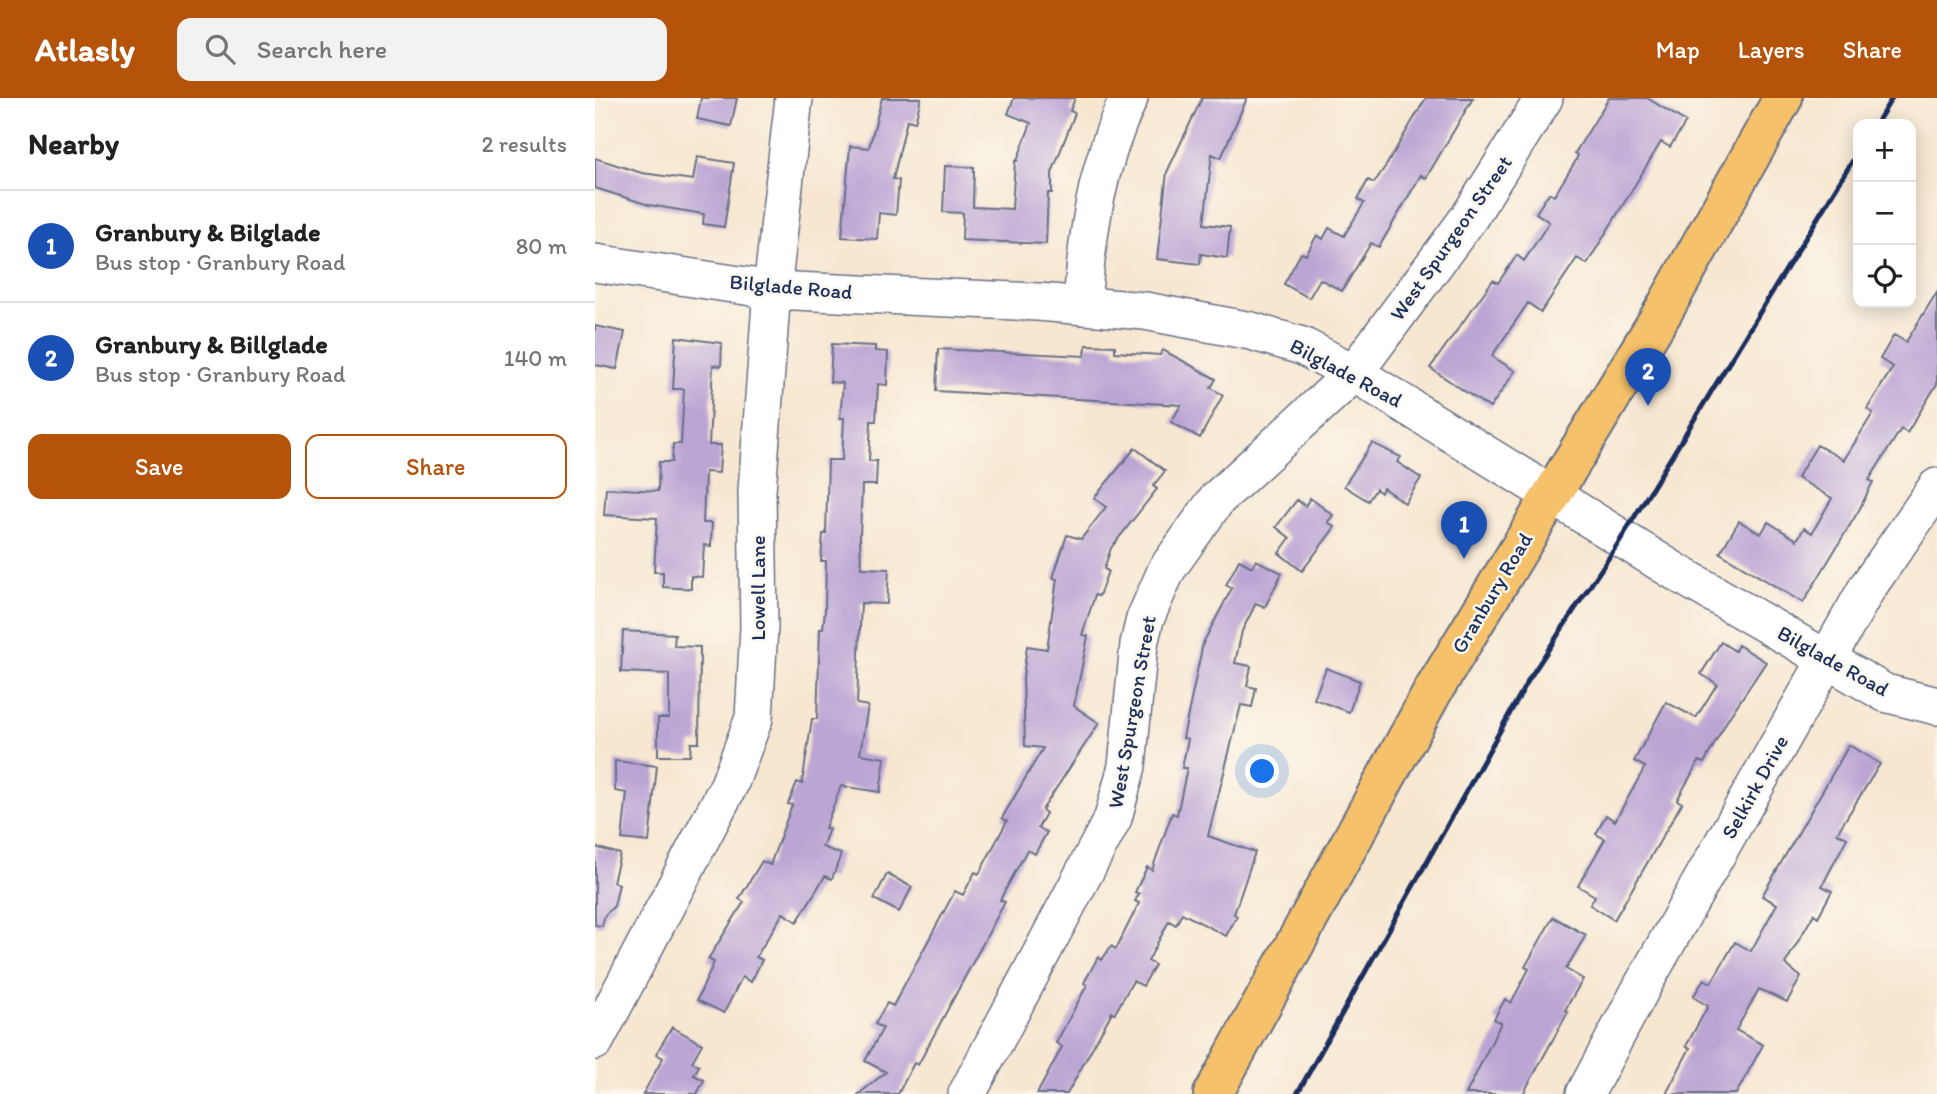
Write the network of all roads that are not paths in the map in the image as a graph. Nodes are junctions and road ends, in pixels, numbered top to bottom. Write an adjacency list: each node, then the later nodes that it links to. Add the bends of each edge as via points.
1 (795, 98): 6 (street, Lowell Lane)
2 (1129, 98): 7 (street, via 1115,126 1087,231)
3 (1544, 98): 8 (street, West Spurgeon Street, via 1462,227)
4 (1783, 98): 10 (main road, Granbury Road, via 1664,310)
5 (595, 263): 6 (street, Bilglade Road)
6 (772, 290): 7 (street, Bilglade Road); 13 (street, Lowell Lane, via 757,491 759,627 754,718 729,785)
7 (1082, 306): 8 (street, Bilglade Road, via 1145,311 1251,331 1302,346)
8 (1355, 373): 10 (street, Bilglade Road); 14 (street, West Spurgeon Street, via 1217,499 1167,569 1139,644 1127,766 1113,818)
9 (1937, 487): 11 (street, Selkirk Drive, via 1867,588)
10 (1552, 495): 11 (street, Bilglade Road); 15 (main road, Granbury Road, via 1433,691)
11 (1826, 660): 12 (street, Bilglade Road, via 1885,693); 16 (street, Selkirk Drive)
12 (1937, 706)
13 (595, 1041)
14 (967, 1094)
15 (1213, 1094)
16 (1585, 1094)

